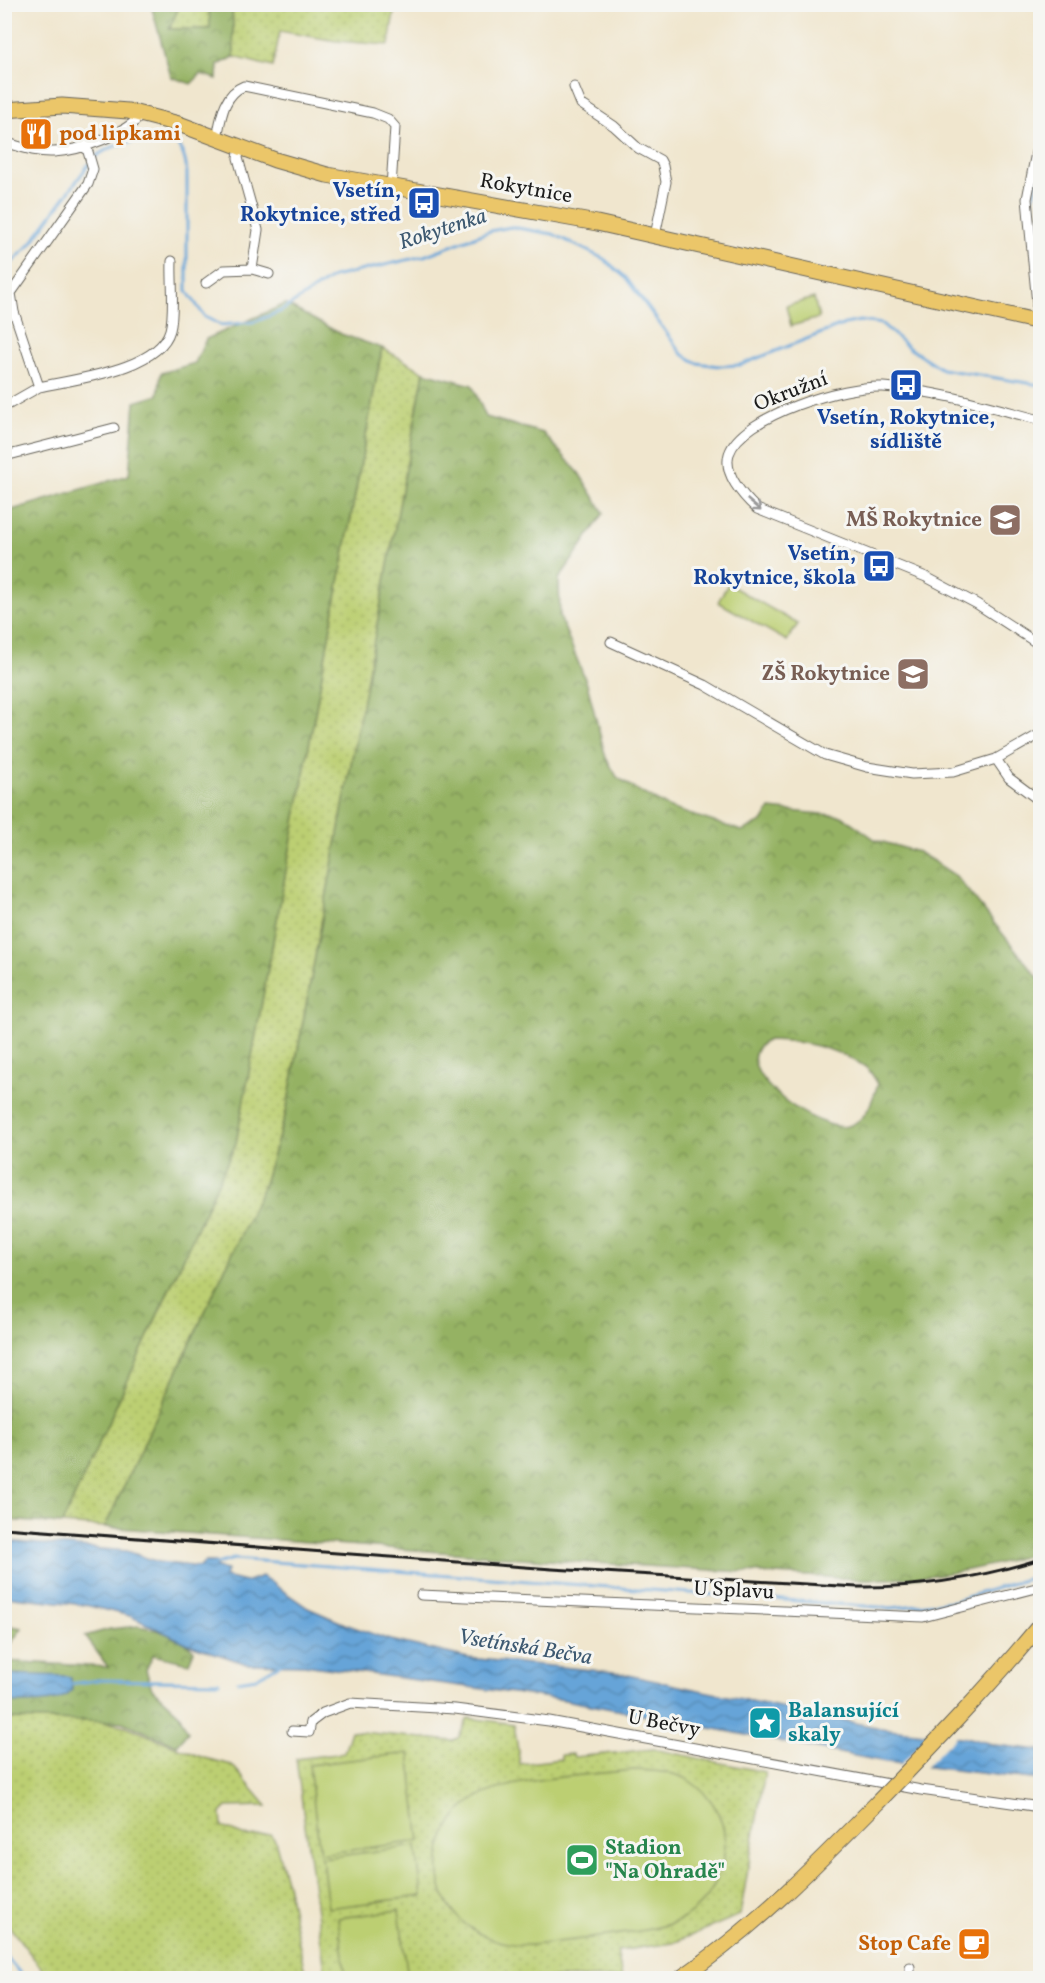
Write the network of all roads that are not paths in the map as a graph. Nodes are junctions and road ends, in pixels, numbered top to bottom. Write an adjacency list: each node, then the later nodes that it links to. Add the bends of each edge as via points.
1 (574, 87): 10 (street, via 581,104 660,160 666,182)
2 (4, 110): 3 (main road, Rokytnice, via 86,107)
3 (142, 114): 5 (main road, Rokytnice); 8 (street, via 129,128)
4 (1041, 132): 15 (street, via 1027,199)
5 (217, 138): 7 (main road, Rokytnice); 9 (street, via 227,100 244,86 373,113 395,127)
6 (4, 142): 8 (street, via 56,152)
7 (240, 147): 9 (main road, Rokytnice, via 302,168); 12 (street, via 238,158 258,230)
8 (88, 149): 16 (street, via 93,168 88,184 11,293)
9 (391, 187): 10 (main road, Rokytnice)
10 (654, 236): 15 (main road, Rokytnice)
11 (172, 261): 16 (street, via 170,330 161,348 119,369)
12 (252, 269): 13 (street); 14 (street, via 224,270)
13 (268, 274)
14 (206, 283)
15 (1038, 322)
16 (39, 387): 17 (street)
17 (4, 407)
18 (1041, 420): 22 (street, Okružní, one-way to 22, via 932,395 882,387 856,389 766,417 743,432 728,455 730,472 756,509 926,577)
19 (114, 428): 20 (street, via 9,455)
20 (4, 452)
21 (611, 642): 24 (street, via 705,684 825,755 908,774 953,772)
22 (1041, 645)
23 (1041, 734): 24 (street)
24 (996, 759): 25 (street, via 1010,778)
25 (1041, 801)
26 (1041, 1587): 27 (street, U Splavu, via 923,1617)
27 (421, 1595)
28 (1041, 1625): 32 (main road, bridge, via 961,1716 820,1860 756,1921)
29 (292, 1731): 30 (street, U Bečvy, via 309,1732 311,1722 322,1713 357,1702 463,1710 549,1721 921,1790)
30 (1041, 1807)
31 (909, 1967): 33 (street)
32 (681, 1978)
33 (910, 1978)

